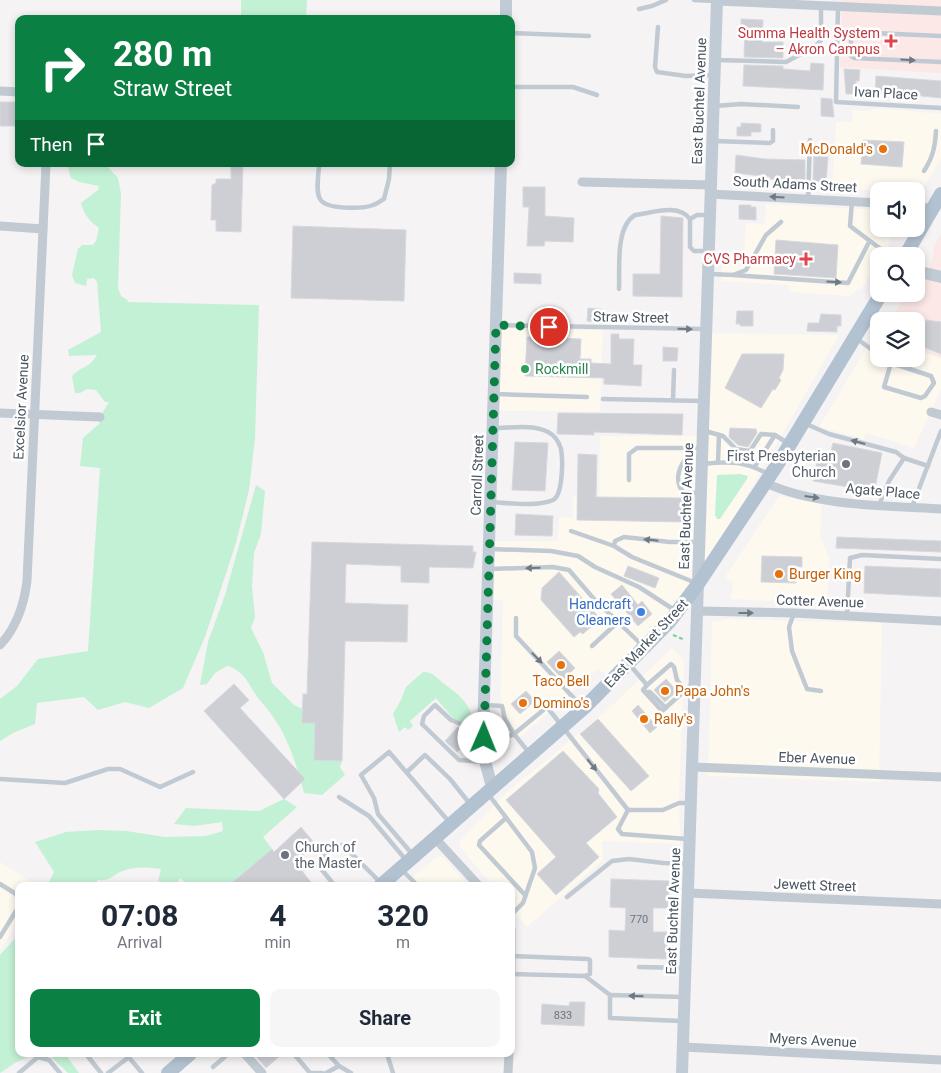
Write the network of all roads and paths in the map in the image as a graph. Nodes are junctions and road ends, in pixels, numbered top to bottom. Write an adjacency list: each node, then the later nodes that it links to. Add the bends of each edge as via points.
1 (506, 0): 10 (street)
2 (666, 0): 8 (lane)
3 (694, 0): 4 (lane)
4 (717, 0): 6 (street); 15 (street, East Buchtel Avenue)
5 (865, 4): 7 (street); 9 (street)
6 (822, 5): 7 (street); 15 (lane, via 821,40 786,62)
7 (838, 6): 24 (lane, Ivan Place, via 836,102)
8 (639, 9)
9 (941, 11)
10 (506, 15)
11 (658, 27): 17 (lane, via 656,72)
12 (515, 33): 13 (lane)
13 (589, 36)
14 (941, 36): 16 (lane, one-way to 16, via 851,32 850,53 854,58)
15 (715, 60): 17 (street, East Buchtel Avenue)
16 (941, 62)
17 (715, 75): 22 (street, East Buchtel Avenue)
18 (515, 87): 21 (lane, via 573,88)
19 (0, 91): 20 (street)
20 (15, 92)
21 (597, 95)
22 (714, 106): 23 (lane); 28 (street, East Buchtel Avenue)
23 (798, 107)
24 (941, 108)
25 (773, 130): 28 (lane, via 770,143)
26 (936, 131): 33 (lane, via 934,152)
27 (810, 140): 37 (lane)
28 (712, 141): 35 (street, East Buchtel Avenue)
29 (46, 167): 46 (street, Excelsior Avenue)
30 (319, 167): 31 (lane, via 321,200 340,208 373,206 384,199)
31 (390, 167)
32 (501, 167): 57 (street, Carroll Street)
33 (924, 171)
34 (582, 182): 35 (street, South Adams Street)
35 (711, 190): 37 (street, South Adams Street, one-way to 35); 42 (street, East Buchtel Avenue)
36 (941, 194): 41 (main road)
37 (808, 199): 38 (street, South Adams Street)
38 (848, 201): 39 (street, South Adams Street); 47 (lane, via 850,226)
39 (870, 202)
40 (925, 207): 41 (street)
41 (932, 209): 49 (main road)
42 (710, 215): 43 (lane); 50 (street, East Buchtel Avenue)
43 (690, 219): 50 (lane, via 690,247 694,251); 55 (lane, via 678,210 635,215 629,219 621,235)
44 (781, 222): 53 (lane, via 766,235 746,270)
45 (0, 226): 46 (street)
46 (43, 229): 70 (street, Excelsior Avenue)
47 (869, 242): 48 (lane); 53 (lane, one-way to 47, via 848,283)
48 (876, 247)
49 (910, 247)
50 (708, 251): 51 (street, East Buchtel Avenue)
51 (708, 274): 53 (lane); 58 (street, East Buchtel Avenue)
52 (925, 274): 54 (street)
53 (733, 275)
54 (941, 277)
55 (619, 289)
56 (876, 302): 59 (main road, East Market Street)
57 (496, 325): 58 (lane, Straw Street, one-way to 58); 63 (street, Carroll Street)
58 (706, 329): 67 (street, East Buchtel Avenue)
59 (854, 338): 60 (lane); 73 (main road, East Market Street)
60 (870, 349)
61 (891, 363): 61 (lane, via 931,376 934,383 921,398 884,387)
62 (674, 370): 66 (lane)
63 (494, 394): 64 (lane); 74 (street, Carroll Street)
64 (586, 397)
65 (603, 399): 66 (lane)
66 (673, 400): 67 (lane)
67 (704, 401): 75 (street, East Buchtel Avenue)
68 (931, 412): 71 (street)
69 (0, 414): 70 (street)
70 (34, 415): 72 (street); 110 (street, Excelsior Avenue, via 24,604 10,634)
71 (941, 415)
72 (100, 417)
73 (803, 423): 79 (main road, East Market Street); 82 (lane, one-way to 73, via 896,452 829,434)
74 (493, 428): 91 (street, Carroll Street); 91 (lane, via 540,428 548,432 555,437 561,449 561,474 560,492 555,499 530,503)
75 (704, 431): 77 (lane); 80 (street, East Buchtel Avenue)
76 (941, 431): 87 (lane)
77 (719, 435): 81 (lane, via 736,449); 83 (lane)
78 (775, 435): 79 (lane); 81 (lane, via 761,434); 86 (lane)
79 (790, 444): 88 (main road, East Market Street)
80 (698, 448): 85 (street, East Buchtel Avenue); 89 (lane, via 637,448 629,454); 90 (lane, via 678,469 678,481 683,492)
81 (749, 451): 84 (lane)
82 (904, 458): 87 (lane); 92 (lane, via 889,481)
83 (718, 462): 84 (lane); 85 (lane)
84 (742, 463): 86 (lane)
85 (702, 464): 90 (street, East Buchtel Avenue)
86 (755, 466): 88 (lane)
87 (928, 466): 93 (lane)
88 (768, 479): 92 (street, Agate Place, one-way to 92, via 779,490); 101 (main road, East Market Street)
89 (629, 480)
90 (701, 493): 96 (street, East Buchtel Avenue)
91 (491, 502): 98 (street, Carroll Street)
92 (879, 506): 93 (street, Agate Place)
93 (912, 508): 94 (street, Agate Place)
94 (941, 509)
95 (570, 531): 97 (lane)
96 (700, 542): 97 (lane, one-way to 97, via 624,537 615,541); 101 (street, East Buchtel Avenue)
97 (614, 546): 101 (lane, via 632,558)
98 (489, 549): 100 (street, Carroll Street); 103 (lane, via 551,551 578,556 639,587)
99 (941, 559): 105 (lane, via 862,555 850,558)
100 (488, 569): 108 (lane, one-way to 100, via 570,570 553,567); 118 (street, Carroll Street)
101 (698, 584): 102 (street, East Buchtel Avenue); 103 (main road, East Market Street)
102 (698, 611): 104 (street, Cotter Avenue, one-way to 104); 113 (street, East Buchtel Avenue)
103 (678, 612): 109 (main road, East Market Street)
104 (794, 613): 105 (street, Cotter Avenue); 117 (lane, via 789,628 792,651 807,689)
105 (847, 616): 107 (street, Cotter Avenue)
106 (516, 618): 119 (lane, one-way to 119, via 516,636)
107 (941, 621)
108 (617, 623): 111 (lane); 112 (lane)
109 (656, 636): 112 (main road, East Market Street); 113 (path, via 680,636)
110 (0, 645)
111 (592, 646)
112 (645, 648): 114 (main road, East Market Street)
113 (696, 653): 116 (street, East Buchtel Avenue)
114 (629, 664): 115 (lane); 119 (main road, East Market Street)
115 (648, 685): 116 (lane, via 671,664 676,680); 116 (lane, via 643,690 662,711)
116 (690, 686): 125 (street, East Buchtel Avenue)
117 (821, 691)
118 (484, 705): 121 (lane, via 502,706); 122 (street, Carroll Street)
119 (583, 708): 120 (main road, East Market Street)
120 (562, 727): 121 (lane, via 547,707); 123 (main road, East Market Street); 134 (lane, one-way to 134)
121 (514, 734): 122 (lane, via 502,739); 123 (lane)
122 (483, 735): 124 (street, Carroll Street); 124 (lane, via 451,720 436,705 424,716 422,724 459,760)
123 (530, 754): 130 (main road, East Market Street)
124 (486, 762): 130 (street, Carroll Street)
125 (693, 767): 128 (street, Eber Avenue); 132 (street, East Buchtel Avenue)
126 (193, 772): 129 (lane, via 160,787 120,769 108,769 65,783)
127 (407, 772): 133 (lane, via 425,755); 136 (lane); 139 (lane, via 389,752 361,775 374,798 378,814)
128 (941, 777)
129 (0, 779)
130 (489, 789): 133 (main road, East Market Street); 135 (lane)
131 (339, 797): 139 (lane, via 369,816)
132 (692, 803): 134 (lane, via 679,803 663,810); 138 (street, East Buchtel Avenue)
133 (471, 805): 136 (main road, East Market Street)
134 (628, 810): 138 (lane, via 618,829 622,834)
135 (506, 818): 146 (lane, via 479,845); 151 (lane, via 532,852 535,868)
136 (450, 824): 137 (main road, East Market Street)
137 (434, 837): 139 (main road, East Market Street); 145 (street)
138 (690, 839): 140 (street, East Buchtel Avenue)
139 (407, 862): 143 (main road, East Market Street); 144 (lane)
140 (690, 864): 150 (street, East Buchtel Avenue); 152 (lane, via 629,859 612,861)
141 (332, 882): 142 (lane, via 318,865 323,853 335,845 343,845)
142 (378, 882)
143 (384, 882)
144 (416, 882)
145 (473, 882)
146 (514, 882)
147 (515, 883): 151 (lane)
148 (0, 884): 149 (lane)
149 (15, 893)
150 (688, 893): 153 (street, Jewett Street); 159 (street, East Buchtel Avenue)
151 (526, 895): 154 (lane)
152 (567, 897)
153 (941, 904)
154 (515, 911)
155 (15, 913): 156 (lane)
156 (0, 938)
157 (515, 956): 161 (lane, via 588,959 590,974)
158 (639, 967): 159 (lane)
159 (686, 968): 163 (street, East Buchtel Avenue)
160 (515, 974): 161 (lane)
161 (585, 976): 162 (lane)
162 (610, 995): 163 (lane, one-way to 162); 164 (lane, via 610,1018)
163 (685, 998): 164 (street, East Buchtel Avenue)
164 (684, 1021): 165 (street, East Buchtel Avenue)
165 (683, 1047): 178 (street, Myers Avenue); 192 (street, East Buchtel Avenue)
166 (37, 1057): 181 (lane)
167 (41, 1057): 182 (lane, via 49,1060)
168 (88, 1057): 183 (lane)
169 (125, 1057): 184 (lane)
170 (129, 1057): 185 (lane)
171 (187, 1057): 186 (main road)
172 (225, 1057): 180 (lane)
173 (249, 1057): 187 (street)
174 (297, 1057): 188 (lane, via 310,1073)
175 (331, 1057): 179 (lane)
176 (387, 1057): 190 (lane)
177 (509, 1057): 191 (street)
178 (941, 1060)
179 (339, 1066): 188 (lane); 189 (lane)
180 (213, 1067)
181 (19, 1073)
182 (60, 1073)
183 (101, 1073)
184 (108, 1073)
185 (142, 1073)
186 (168, 1073)
187 (262, 1073)
188 (324, 1073)
189 (351, 1073)
190 (393, 1073)
191 (508, 1073)
192 (682, 1073)

